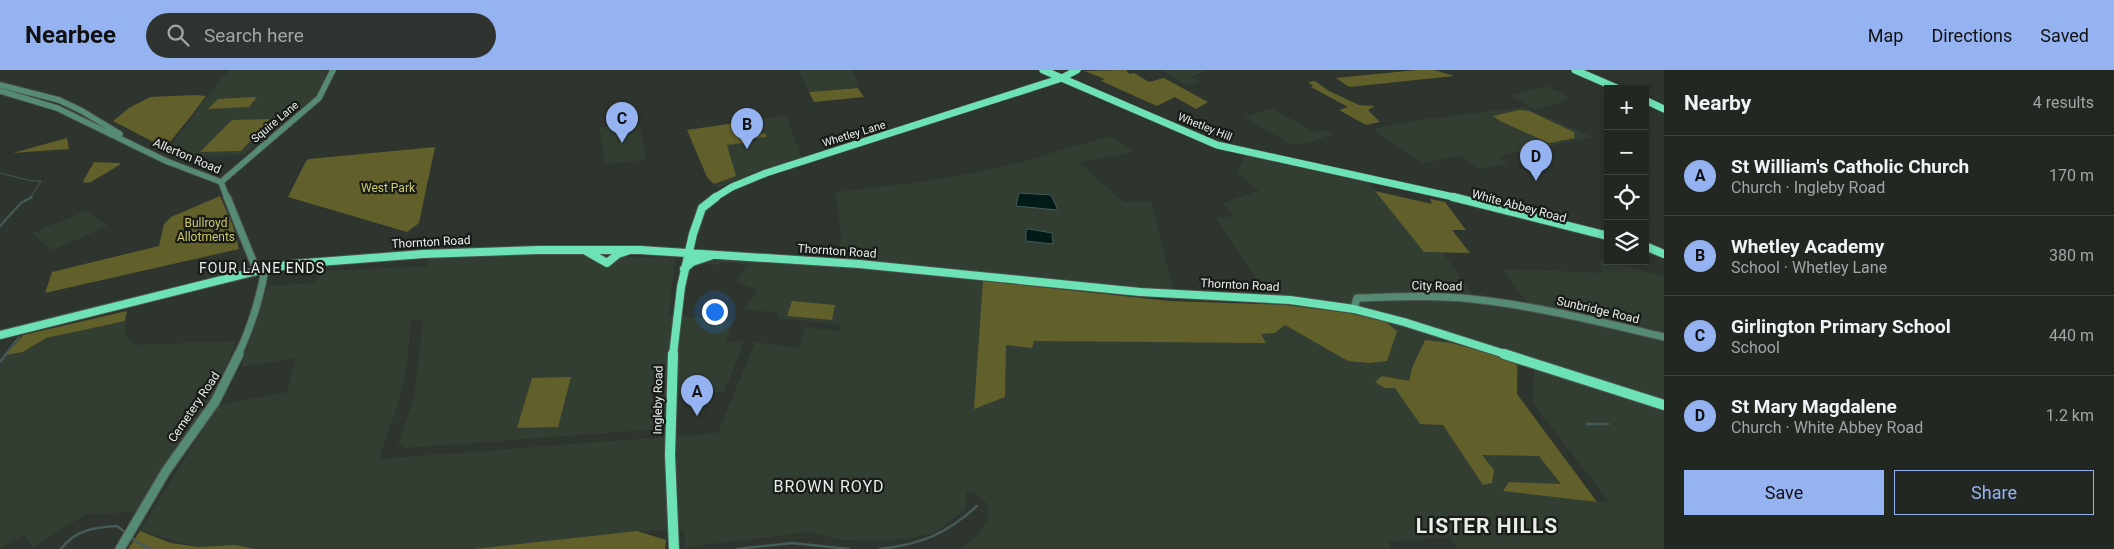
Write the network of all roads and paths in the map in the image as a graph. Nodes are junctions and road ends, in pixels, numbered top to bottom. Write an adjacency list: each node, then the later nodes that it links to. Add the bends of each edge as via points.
1 (333, 70): 13 (street, Squire Lane, via 319,98)
2 (1043, 70): 5 (main road, Whetley Hill)
3 (1077, 70): 5 (main road, Whetley Lane)
4 (1575, 70): 7 (main road)
5 (1062, 78): 12 (main road, Whetley Hill, via 1217,145); 21 (main road, Whetley Lane, via 739,184 717,195 702,208)
6 (0, 85): 11 (street, Allerton Road, via 59,100 102,122)
7 (1611, 85)
8 (0, 91): 11 (street, Allerton Road, via 57,108)
9 (1649, 102): 10 (main road)
10 (1664, 109)
11 (140, 148): 13 (street, Allerton Road)
12 (1347, 174): 14 (main road, White Abbey Road)
13 (221, 182): 26 (street, Allerton Road)
14 (1425, 192): 15 (main road, White Abbey Road, via 1480,202); 16 (main road, White Abbey Road)
15 (1604, 235)
16 (1604, 240)
17 (1649, 248): 23 (main road)
18 (582, 250): 19 (main road, Thornton Road); 19 (main road, via 607,263 618,254); 26 (main road, Thornton Road, via 423,254 293,264)
19 (632, 250): 20 (main road, Thornton Road)
20 (665, 251): 21 (main road, Thornton Road); 25 (main road)
21 (688, 252): 24 (main road, Thornton Road); 25 (main road, Ingleby Road)
22 (1649, 252): 23 (main road)
23 (1662, 253)
24 (717, 254): 25 (main road, via 697,259); 28 (main road, Thornton Road, via 1140,292 1290,300)
25 (684, 268): 33 (main road, Ingleby Road, via 670,373 670,495)
26 (261, 270): 29 (main road, Thornton Road); 32 (street, Cemetery Road, via 265,277 234,367)
27 (1527, 306): 28 (street, City Road, via 1455,297 1396,297 1357,298); 30 (street, Sunbridge Road)
28 (1354, 309): 31 (main road, Thornton Road)
29 (0, 335)
30 (1664, 337)
31 (1664, 404)
32 (120, 549)
33 (674, 549)

